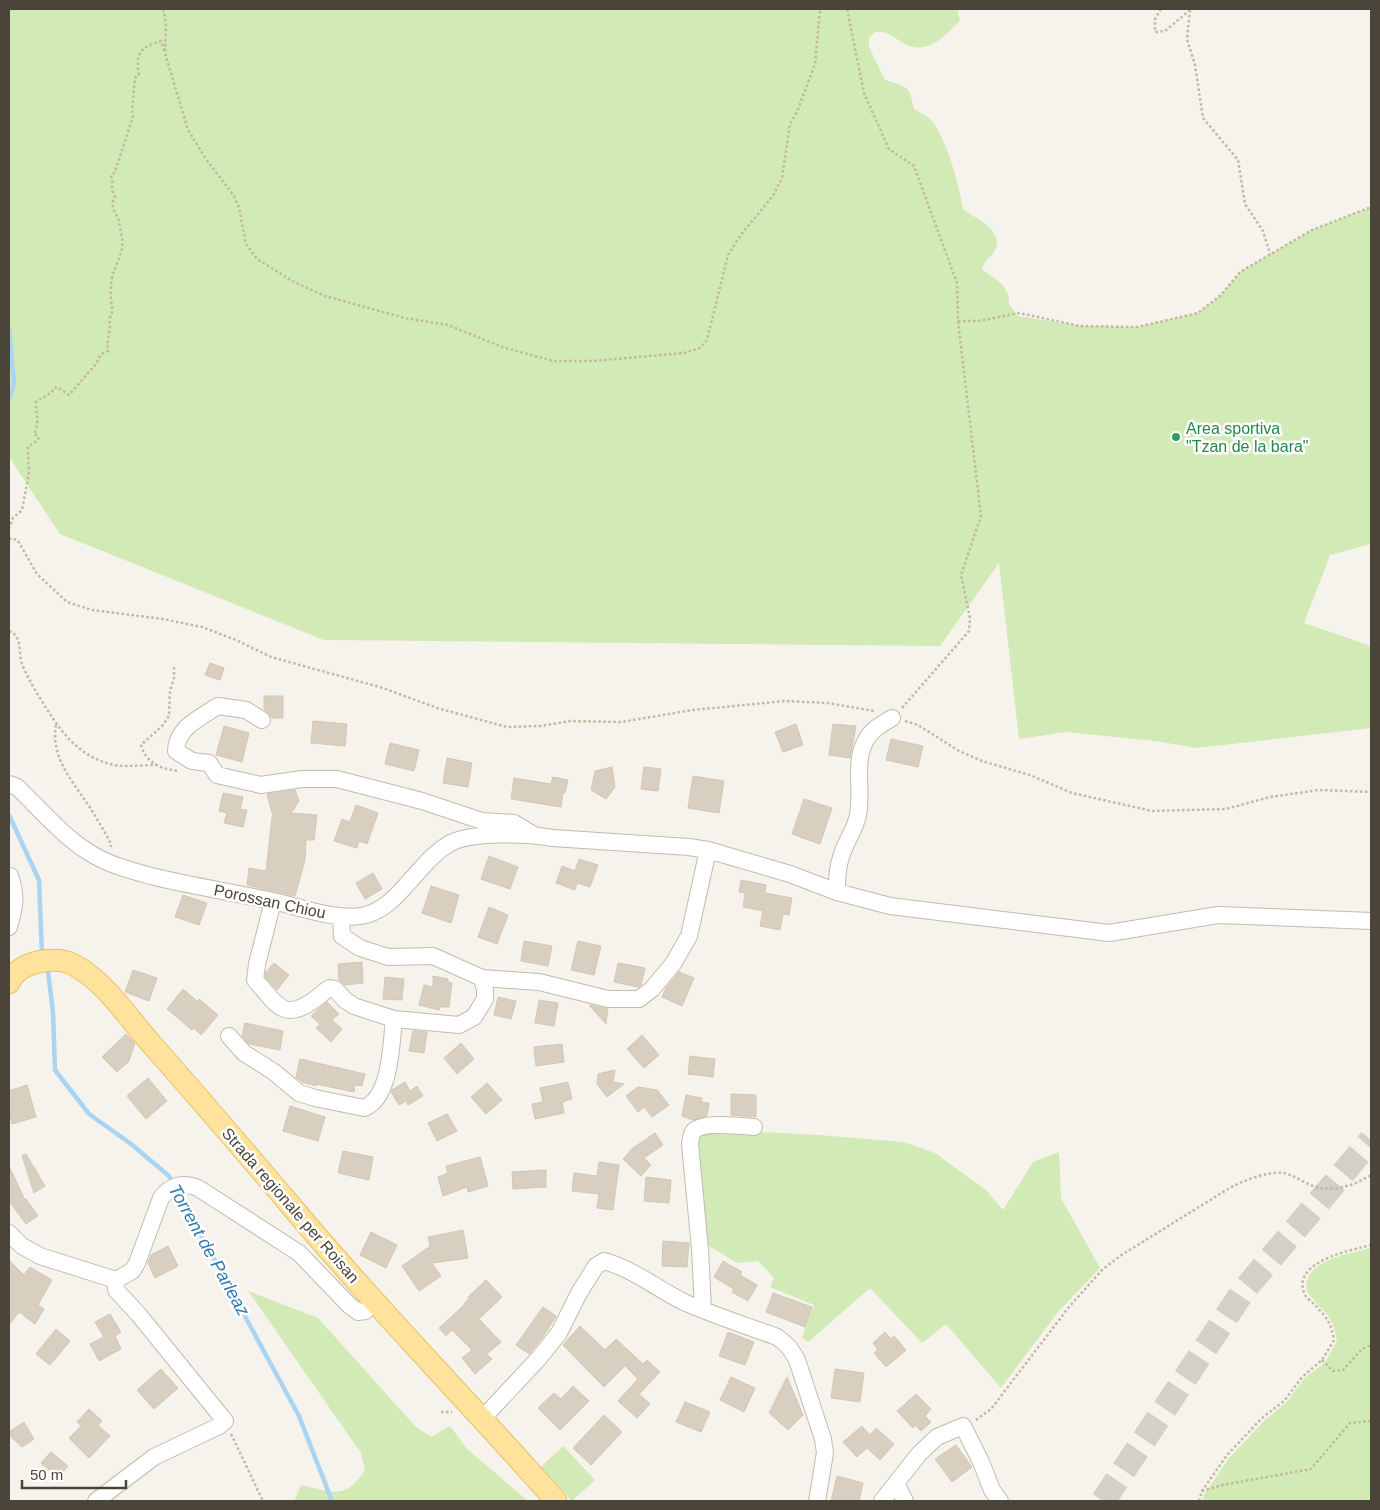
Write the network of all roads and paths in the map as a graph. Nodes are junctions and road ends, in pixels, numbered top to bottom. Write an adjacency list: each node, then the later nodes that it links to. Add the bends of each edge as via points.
1 (163, 9): 6 (path)
2 (820, 9): 6 (path, via 815,64 790,124 782,178 773,196 728,255 708,340 700,348 684,353 593,361 553,361 528,356 448,325 405,318 325,296 294,282 257,259 246,244 234,196 188,130)
3 (848, 9): 9 (path, via 864,93 889,149 914,166 957,283)
4 (1160, 9): 5 (path, via 1155,20 1155,32 1165,31)
5 (1190, 9): 8 (path, via 1187,39 1195,65 1203,118 1238,160 1245,204 1263,231)
6 (165, 53): 10 (path, via 161,41 140,52 136,60 139,74 135,78 133,116 111,176 113,211 122,236 121,258 113,273 113,312 109,319 108,350 101,354 69,395 56,387 36,402 39,424 34,434 39,437 28,447 29,473 22,510 13,518)
7 (1371, 207): 8 (path, via 1312,230)
8 (1270, 254): 9 (path, via 1240,272 1221,295 1198,313 1137,327 1080,326 1019,313 979,321)
9 (958, 321): 14 (path, via 981,516 961,575 970,618 969,631)
10 (9, 529)
11 (9, 539): 14 (path, via 18,541 37,574 67,602 92,610 163,618 202,627 271,657 507,727 571,721 621,722 693,710 785,701 869,708)
12 (9, 631): 16 (path, via 18,638 22,663)
13 (174, 667): 16 (path, via 168,716 141,745 144,754 156,765 116,765 100,760 78,748)
14 (892, 718): 18 (path, via 918,725 959,751 982,761 1030,775 1072,793 1152,811 1226,809 1270,797 1319,790); 23 (street, via 877,726 866,740 860,759 858,814 837,869)
15 (262, 720): 19 (street, Porossan Chiou, via 246,710 218,706 191,723 176,741 176,751 192,761 210,763 217,775 261,786 302,779 337,779 422,801 482,821 514,823)
16 (56, 725): 21 (path, via 54,737 62,763 111,844)
17 (9, 784): 21 (street, Porossan Chiou, via 17,787 87,852)
18 (1371, 792)
19 (534, 835): 20 (street, Porossan Chiou, via 689,846); 25 (street, Porossan Chiou, via 480,836 450,843 438,851 391,902 365,915)
20 (714, 852): 23 (street, Porossan Chiou, via 790,874); 28 (street, via 689,936 673,964 639,999 608,999 539,982)
21 (112, 863): 24 (street, Porossan Chiou, via 181,884)
22 (9, 875): 27 (street, via 15,906)
23 (837, 892): 26 (street, Porossan Chiou, via 890,906 1108,933 1218,915)
24 (273, 901): 25 (street, Porossan Chiou); 30 (street, via 255,980 276,1005 290,1011 302,1009 330,988 354,1006)
25 (341, 917): 28 (street, via 342,936 360,948 388,956 433,956)
26 (1371, 921)
27 (9, 927)
28 (482, 978): 30 (street, via 485,998 474,1017 459,1025)
29 (9, 980): 37 (main road, Strada regionale per Roisan, via 19,970 47,961 63,961 89,974)
30 (394, 1019): 31 (street, via 386,1078 375,1100 364,1108 299,1093 244,1053)
31 (229, 1036)
32 (754, 1127): 38 (street, via 705,1125 692,1133 690,1144)
33 (1371, 1175): 44 (path, via 1358,1183 1336,1189 1316,1187 1283,1173 1244,1180 1228,1189 1102,1270 1068,1307 991,1409 980,1419)
34 (9, 1233): 36 (street, via 22,1246 40,1256)
35 (1371, 1245): 40 (path, via 1314,1264 1306,1276 1304,1293 1331,1326 1334,1340)
36 (116, 1280): 37 (street, via 132,1271 137,1263 161,1198 167,1190 184,1184 198,1188 299,1253 358,1312 365,1311); 43 (street, via 116,1290)
37 (376, 1302): 41 (main road, Strada regionale per Roisan)
38 (703, 1309): 41 (street, via 649,1280 604,1261 596,1266 579,1293 560,1333); 50 (street, via 777,1337 791,1349 823,1439 825,1453)
39 (1371, 1345): 40 (path, via 1362,1349 1343,1370 1332,1371)
40 (1322, 1360): 46 (path, via 1227,1455)
41 (482, 1419): 49 (main road, Strada regionale per Roisan)
42 (1371, 1421): 46 (path, via 1350,1423 1311,1470)
43 (225, 1422): 47 (street, via 154,1457); 48 (path)
44 (963, 1426): 45 (street, via 937,1437); 53 (street)
45 (896, 1483): 51 (street); 52 (street)
46 (1202, 1491): 54 (path)
47 (96, 1501)
48 (263, 1501)
49 (556, 1501)
50 (817, 1501)
51 (882, 1501)
52 (905, 1501)
53 (1000, 1501)
54 (1199, 1501)

